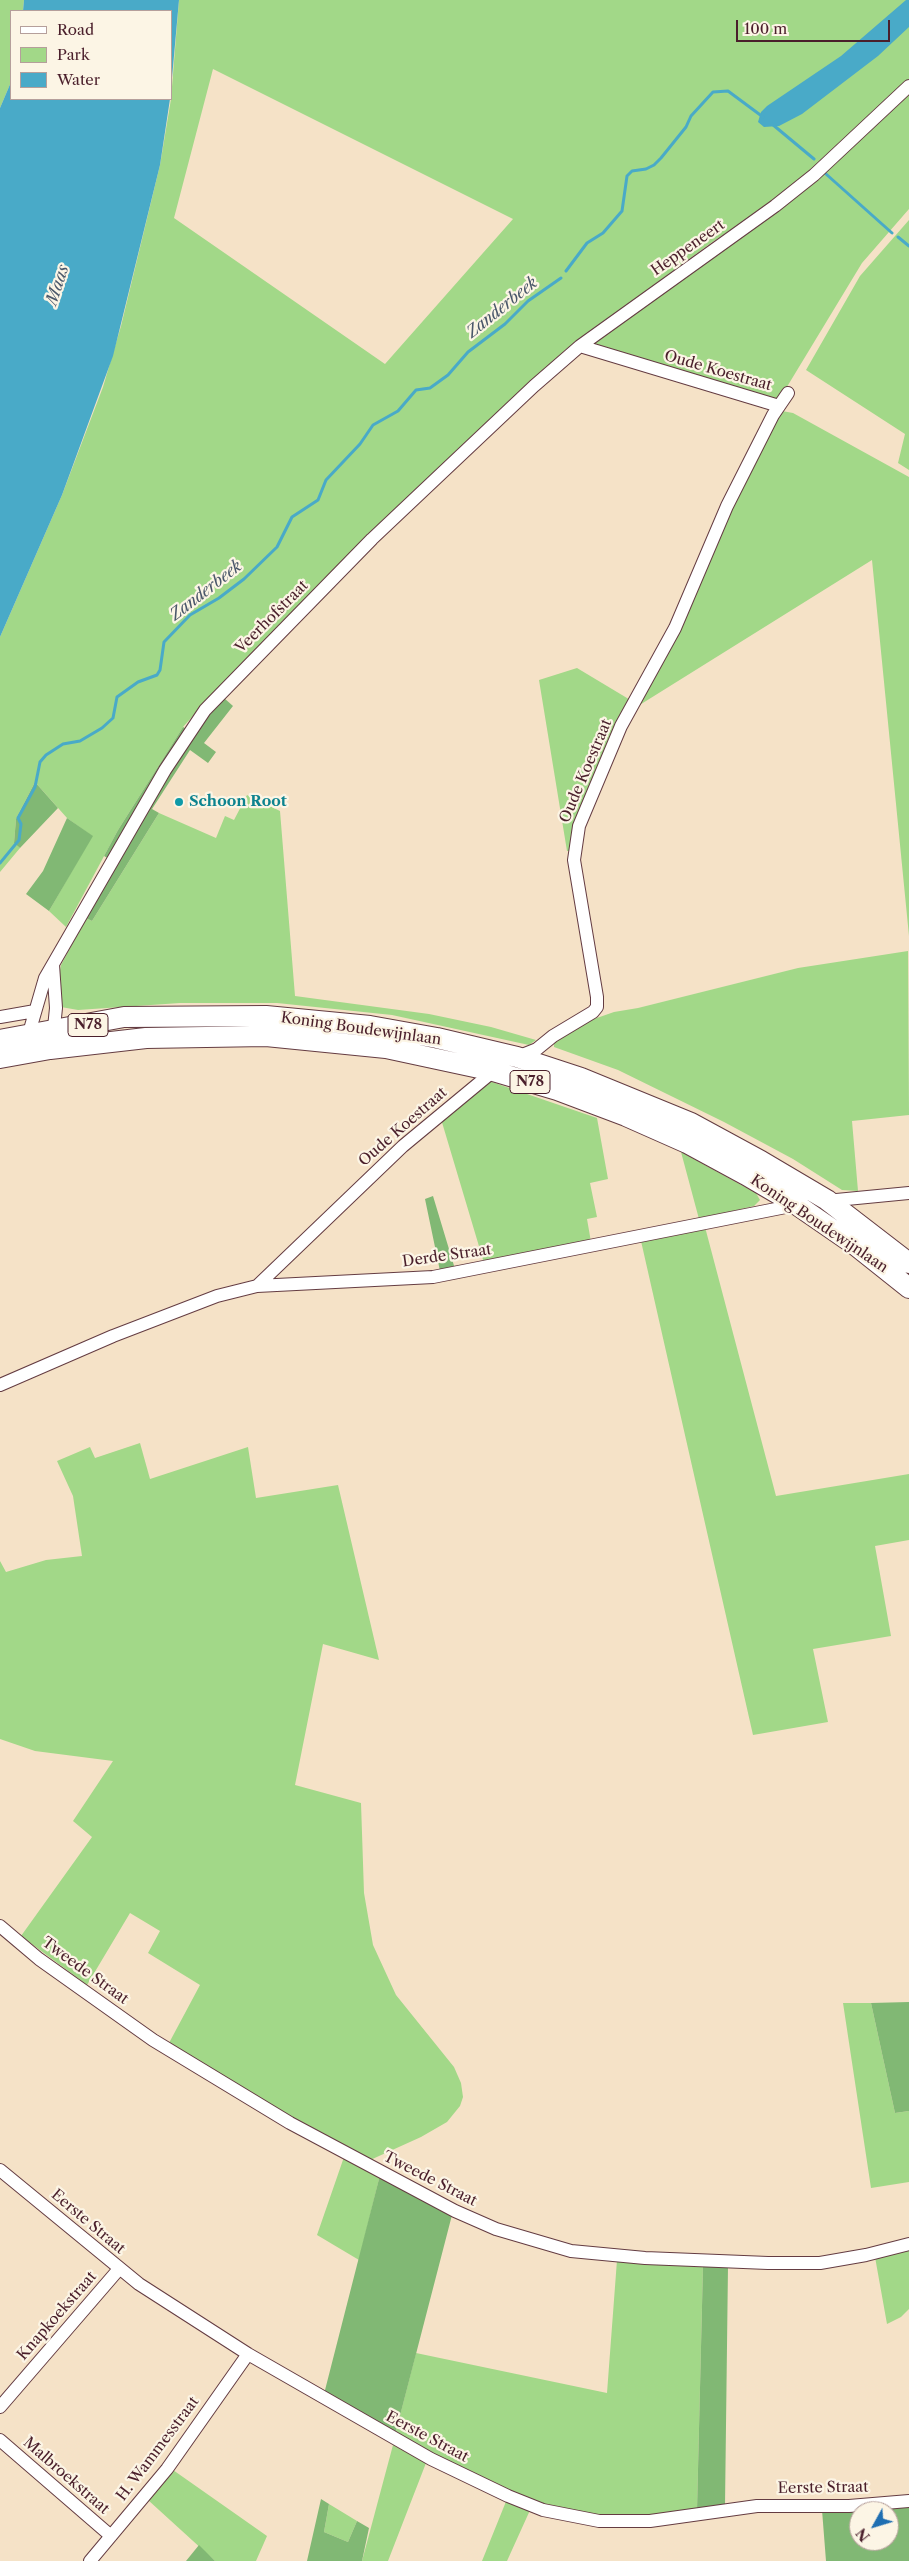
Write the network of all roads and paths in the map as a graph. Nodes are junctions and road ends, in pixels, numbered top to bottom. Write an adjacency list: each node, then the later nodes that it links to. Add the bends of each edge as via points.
1 (909, 86): 2 (street, Heppeneert, via 825,166 775,206)
2 (580, 346): 4 (street, Oude Koestraat); 5 (street, Veerhofstraat, via 372,539 205,710 165,770)
3 (788, 393): 4 (street)
4 (779, 406): 11 (street, Oude Koestraat, via 727,506 675,628 621,726 579,826 574,860 596,1007 537,1049)
5 (54, 964): 6 (street, Veerhofstraat, via 45,978); 9 (street)
6 (35, 1011): 7 (street); 8 (street, Veerhofstraat)
7 (0, 1017)
8 (29, 1033): 9 (main road, Koning Boudewijnlaan / N78); 10 (main road, Koning Boudewijnlaan / N78)
9 (53, 1039): 11 (main road, Koning Boudewijnlaan / N78, via 124,1017 266,1016 379,1028); 12 (main road, Koning Boudewijnlaan / N78); 13 (main road, Koning Boudewijnlaan / N78, via 266,1036 386,1048)
10 (0, 1040)
11 (517, 1057): 13 (street, Oude Koestraat); 15 (main road, Koning Boudewijnlaan / N78, via 590,1082 691,1123)
12 (0, 1058)
13 (493, 1071): 16 (main road, Koning Boudewijnlaan / N78, via 626,1116 687,1143); 18 (street, Oude Koestraat, via 403,1146)
14 (909, 1193): 15 (street, Derde Straat)
15 (827, 1200): 16 (street, Derde Straat); 17 (main road, Koning Boudewijnlaan / N78)
16 (797, 1205): 18 (street, Derde Straat, via 433,1277); 19 (main road, Koning Boudewijnlaan / N78)
17 (909, 1263)
18 (257, 1286): 20 (street, Derde Straat, via 217,1296)
19 (909, 1288)
20 (1, 1383)
21 (0, 1926): 23 (street, Tweede Straat, via 39,1959 153,2040 282,2118 496,2230 571,2251 768,2263 820,2263)
22 (0, 2170): 24 (street, Eerste Straat)
23 (909, 2244)
24 (119, 2269): 25 (street, Eerste Straat); 26 (street, Knapkoekstraat)
25 (248, 2354): 28 (street, Eerste Straat, via 432,2460 508,2496 557,2514 599,2521 650,2521 757,2506 849,2506); 29 (street, H. Wammesstraat, via 168,2469)
26 (0, 2407)
27 (0, 2440): 29 (street, Malbroekstraat)
28 (909, 2501)
29 (110, 2536): 30 (street, H. Wammesstraat)
30 (90, 2561)

